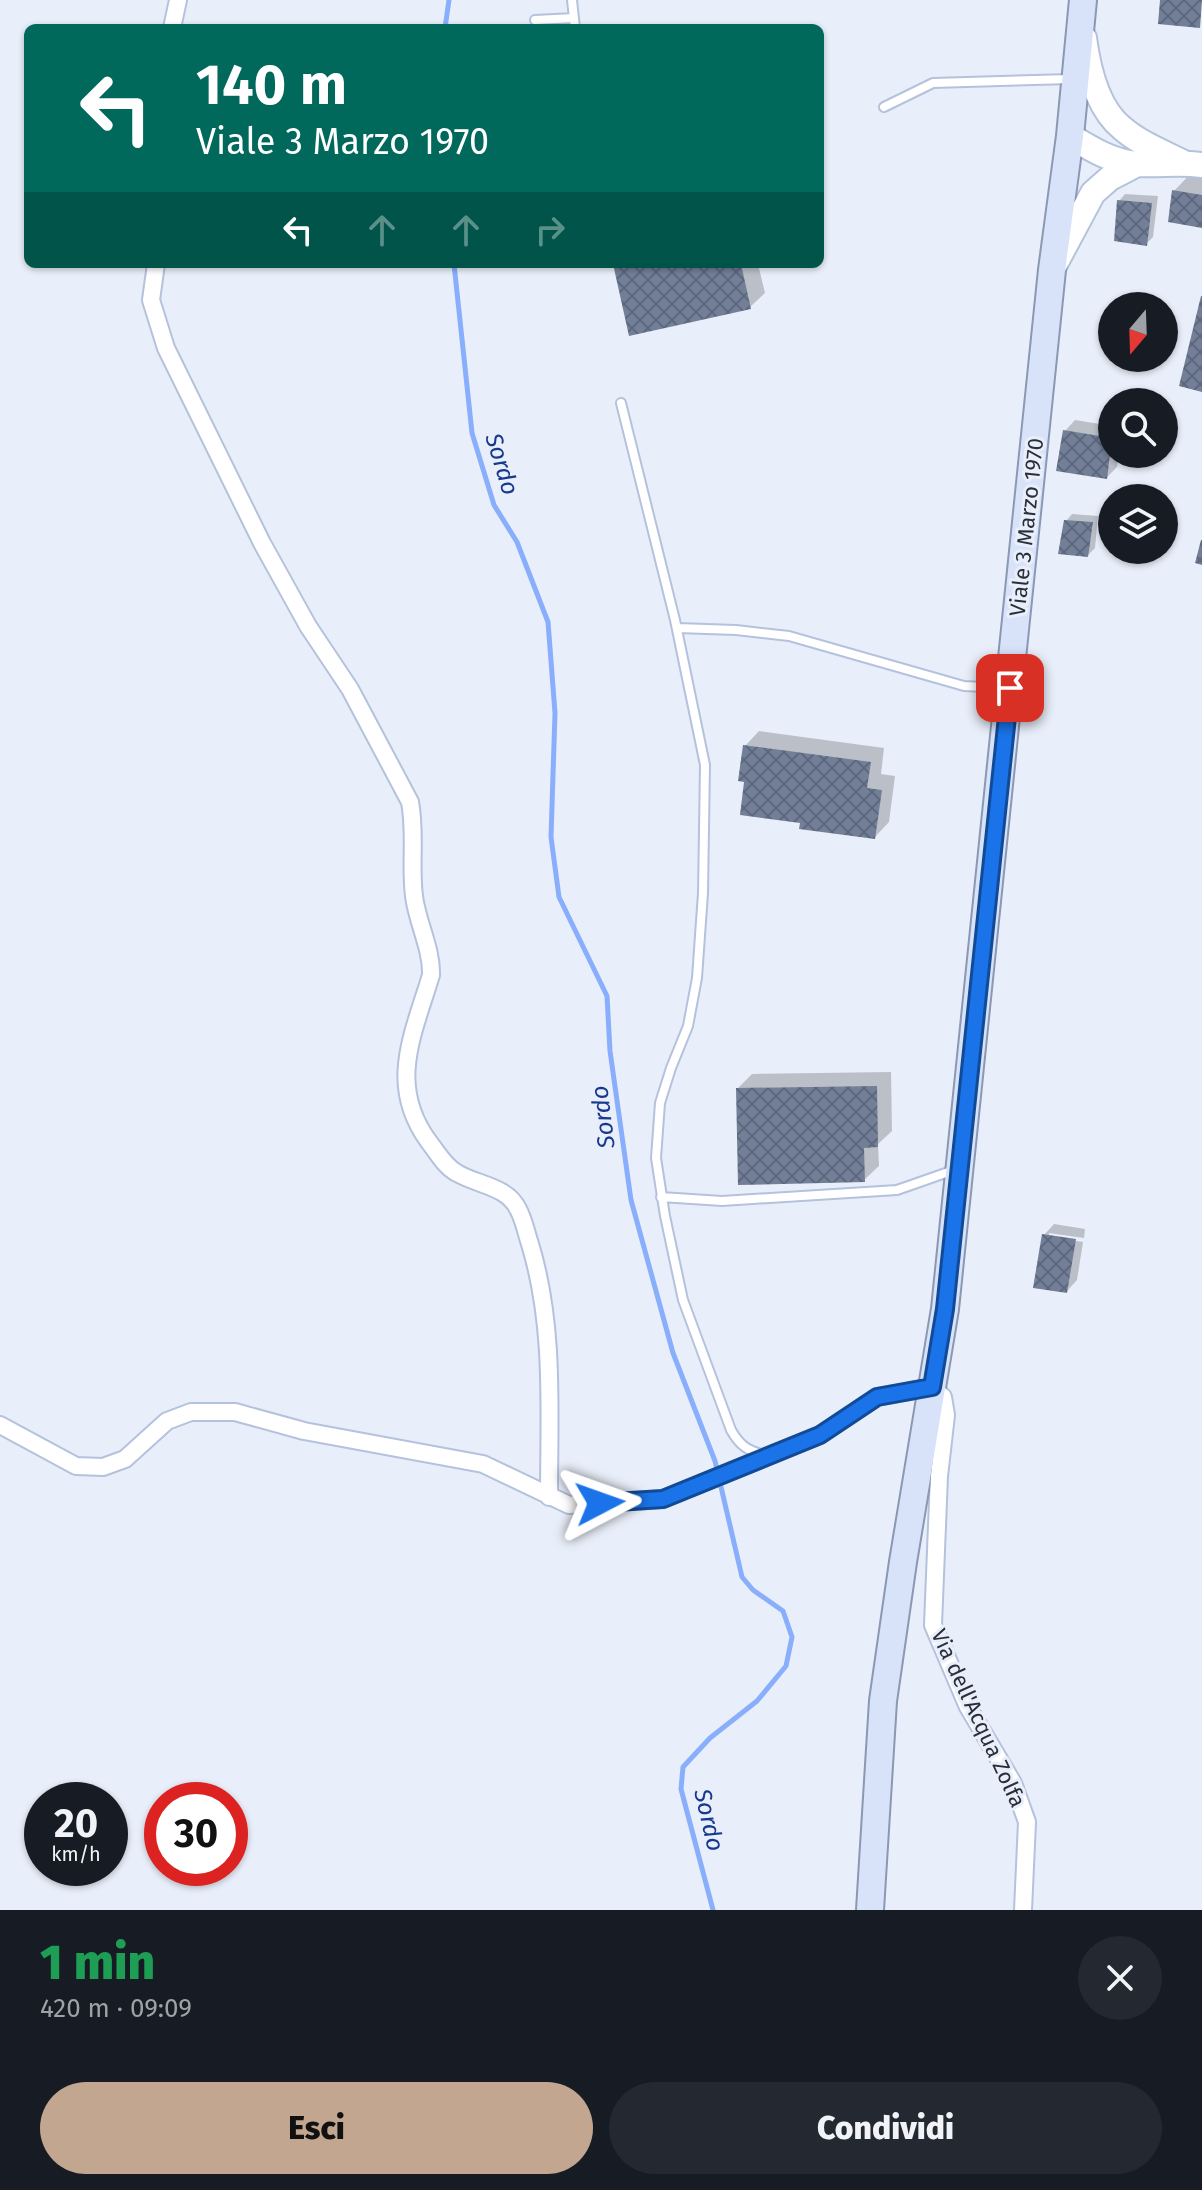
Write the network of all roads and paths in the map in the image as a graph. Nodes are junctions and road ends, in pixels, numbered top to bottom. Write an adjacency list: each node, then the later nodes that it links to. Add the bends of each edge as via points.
1 (178, 0): 6 (street)
2 (572, 0): 5 (lane)
3 (1082, 10): 7 (main road, Viale 3 Marzo 1970); 9 (street, via 1087,61 1099,95)
4 (535, 20): 5 (lane)
5 (574, 23)
6 (173, 24)
7 (1076, 79): 8 (lane, via 933,83); 10 (main road, Viale 3 Marzo 1970)
8 (884, 107)
9 (1120, 127): 10 (street, via 1089,127); 12 (street)
10 (1070, 136): 11 (street, via 1096,152); 14 (main road, Viale 3 Marzo 1970)
11 (1137, 164): 12 (street); 14 (street, via 1093,193)
12 (1192, 164)
13 (155, 268): 23 (street, via 151,300 166,348 262,543 410,802 414,897 432,964 406,1055 406,1092 422,1133 444,1161 456,1173 512,1198 519,1210 540,1277 550,1344)
14 (1052, 270): 17 (main road, Viale 3 Marzo 1970)
15 (621, 403): 16 (lane)
16 (677, 628): 17 (lane, via 789,636 964,686); 19 (lane, via 705,765 703,893 688,1026 660,1103 656,1158)
17 (1010, 688): 18 (main road, Viale 3 Marzo 1970)
18 (961, 1168): 19 (lane, via 897,1190 722,1201); 20 (main road, Viale 3 Marzo 1970)
19 (661, 1197): 22 (lane, via 683,1300 731,1430 746,1450)
20 (932, 1387): 22 (street, via 877,1397 820,1435); 24 (main road, Viale 3 Marzo 1970, via 883,1701); 25 (street, Via dell'Acqua Zolfa, via 943,1397 946,1415 933,1625 968,1707 1013,1783 1027,1822)
21 (0, 1425): 23 (street, via 76,1466 103,1467 125,1459 167,1421 191,1412 235,1412 304,1431 483,1464)
22 (770, 1456): 23 (street, via 663,1499 569,1505)
23 (549, 1497)
24 (870, 1910)
25 (1023, 1910)

